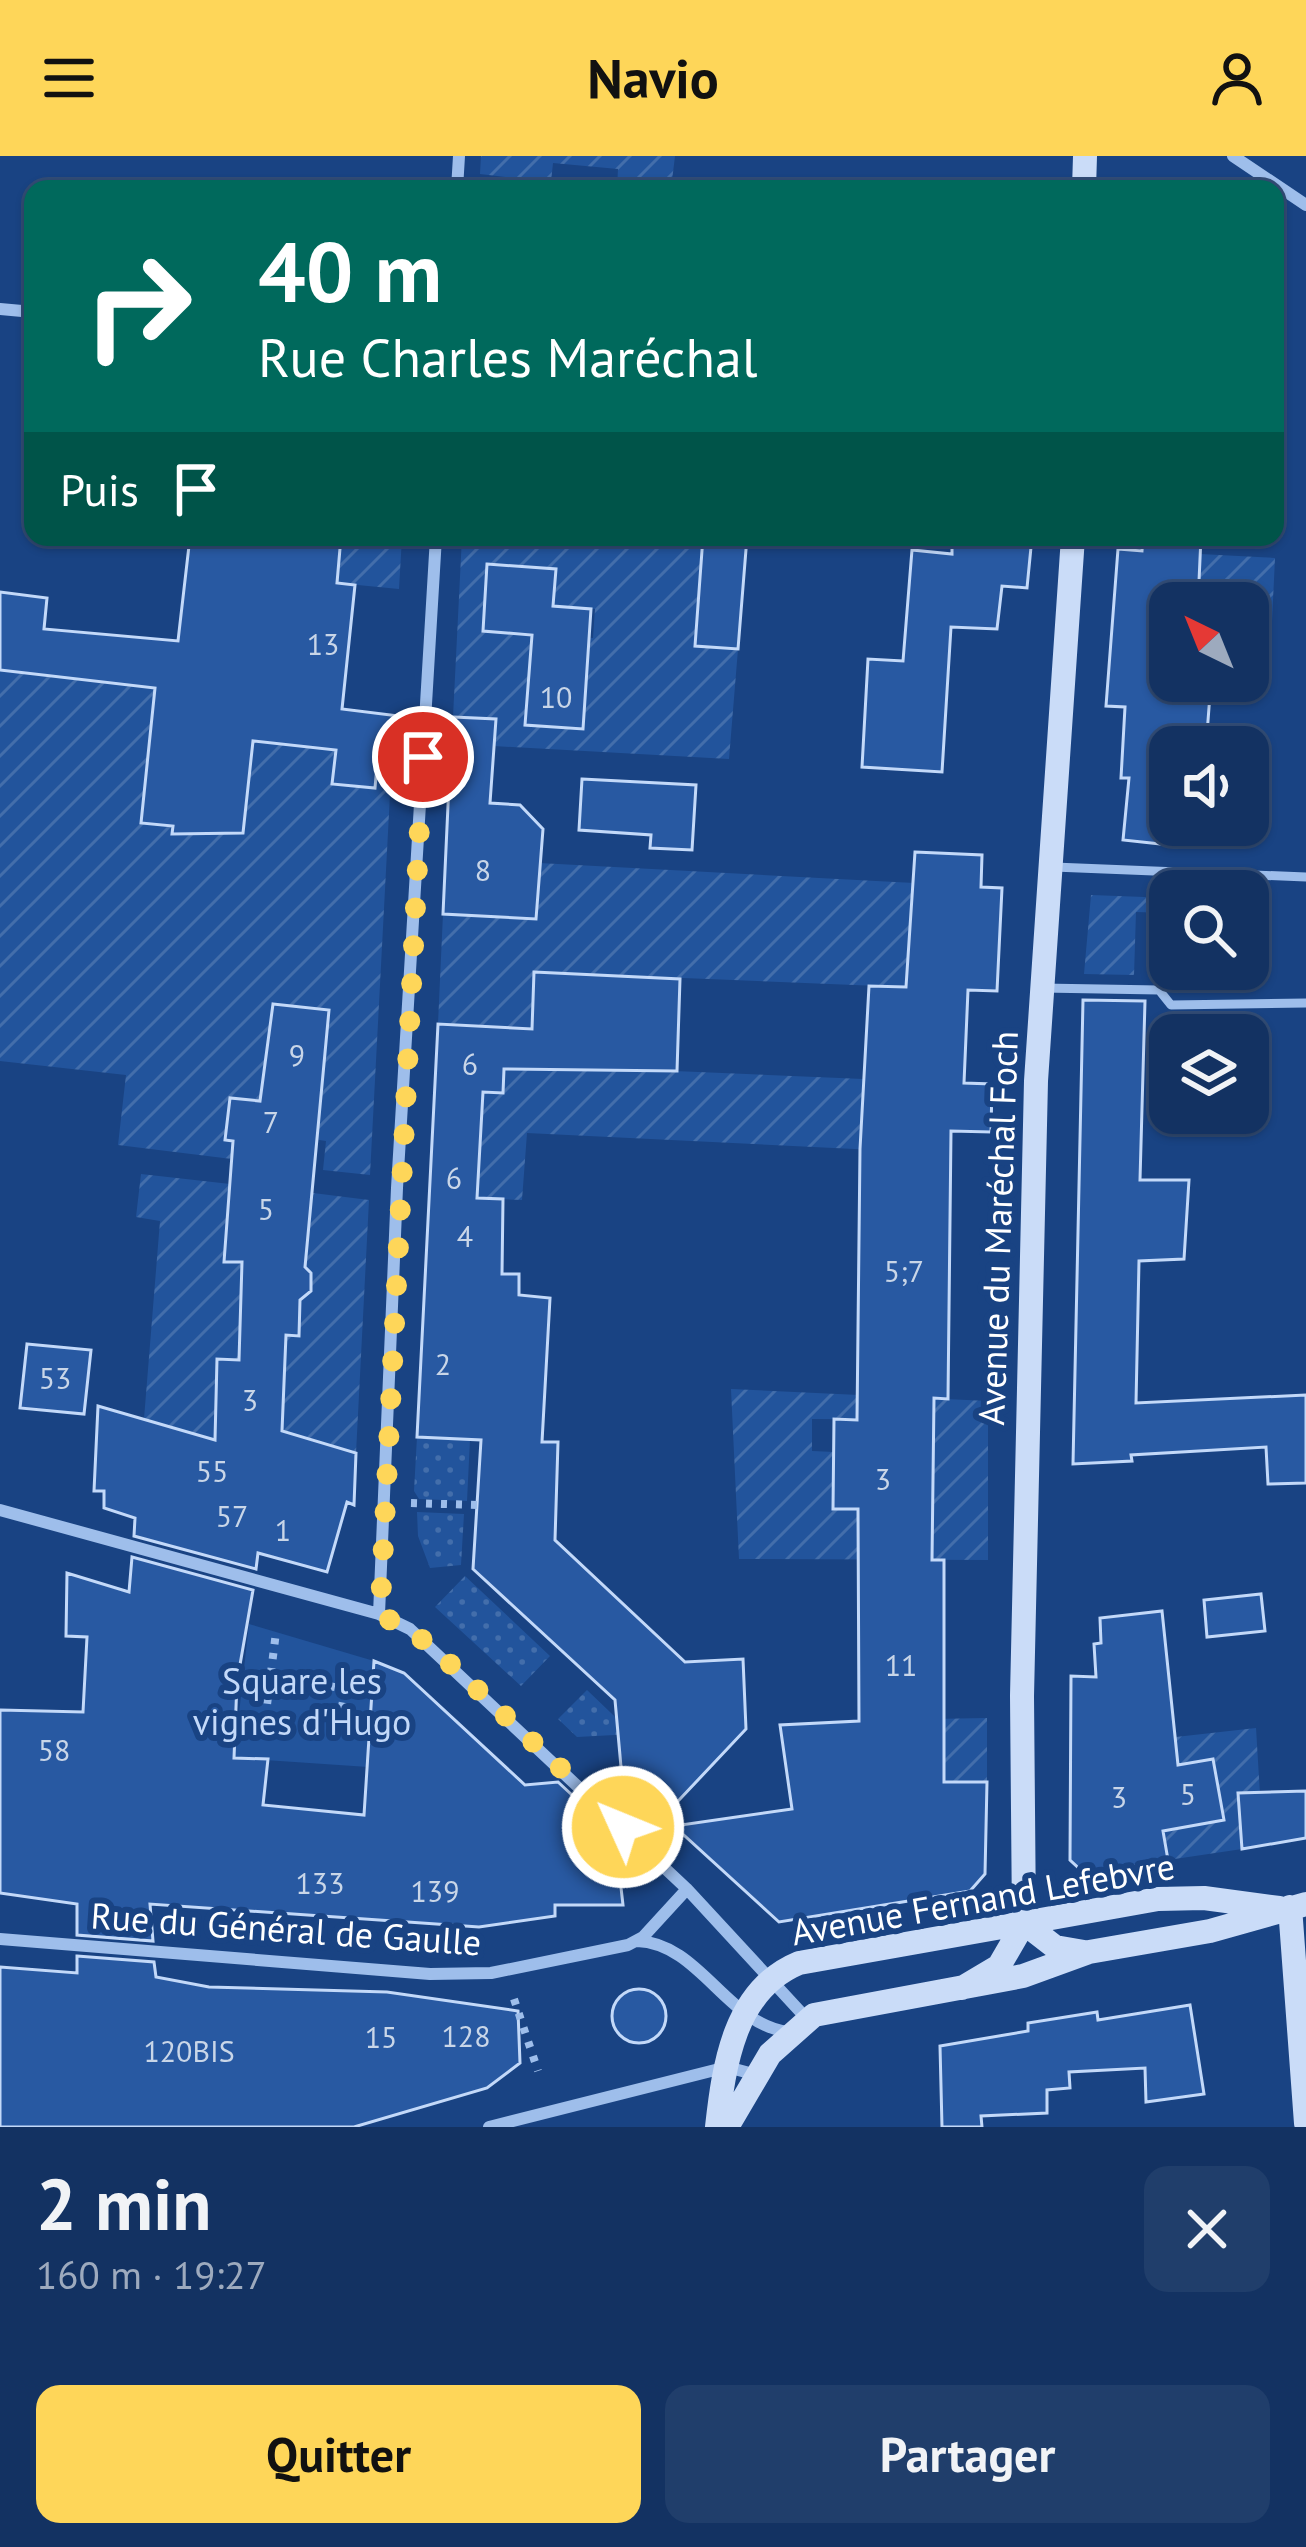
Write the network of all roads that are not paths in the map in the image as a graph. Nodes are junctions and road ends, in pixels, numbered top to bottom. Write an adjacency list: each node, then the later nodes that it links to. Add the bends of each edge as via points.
1 (1233, 156): 2 (street)
2 (1269, 180)
3 (435, 546): 10 (street)
4 (1072, 546): 5 (street, Avenue du Maréchal Foch)
5 (1049, 867): 6 (lane); 7 (street, Avenue du Maréchal Foch)
6 (1306, 877)
7 (1041, 988): 8 (lane, via 1159,990 1171,1005); 13 (street, Avenue du Maréchal Foch, via 1022,1696)
8 (1306, 1003)
9 (0, 1510): 10 (street)
10 (380, 1614): 11 (street, via 428,1643)
11 (687, 1889): 15 (street, Rue du Général de Gaulle); 17 (street)
12 (1291, 1906): 13 (street, Avenue Fernand Lefebvre, via 1177,1898); 16 (street, Avenue Fernand Lefebvre, via 1210,1931); 23 (street)
13 (1024, 1923): 16 (street, via 1055,1947); 17 (street, Avenue Fernand Lefebvre, via 799,1963); 18 (street, via 999,1966)
14 (0, 1939): 15 (street, Rue du Général de Gaulle, via 461,1975 547,1964)
15 (635, 1940): 19 (street, via 674,1953)
16 (1089, 1952): 18 (street, Avenue Fernand Lefebvre)
17 (774, 1977): 19 (street); 20 (street)
18 (962, 1988): 20 (street, Avenue Fernand Lefebvre)
19 (744, 2013): 20 (street, via 766,2030); 21 (street)
20 (798, 2025): 22 (street)
21 (727, 2067): 22 (street); 24 (street); 25 (street)
22 (757, 2075): 26 (street)
23 (1306, 2123)
24 (489, 2127)
25 (717, 2127)
26 (728, 2127)

